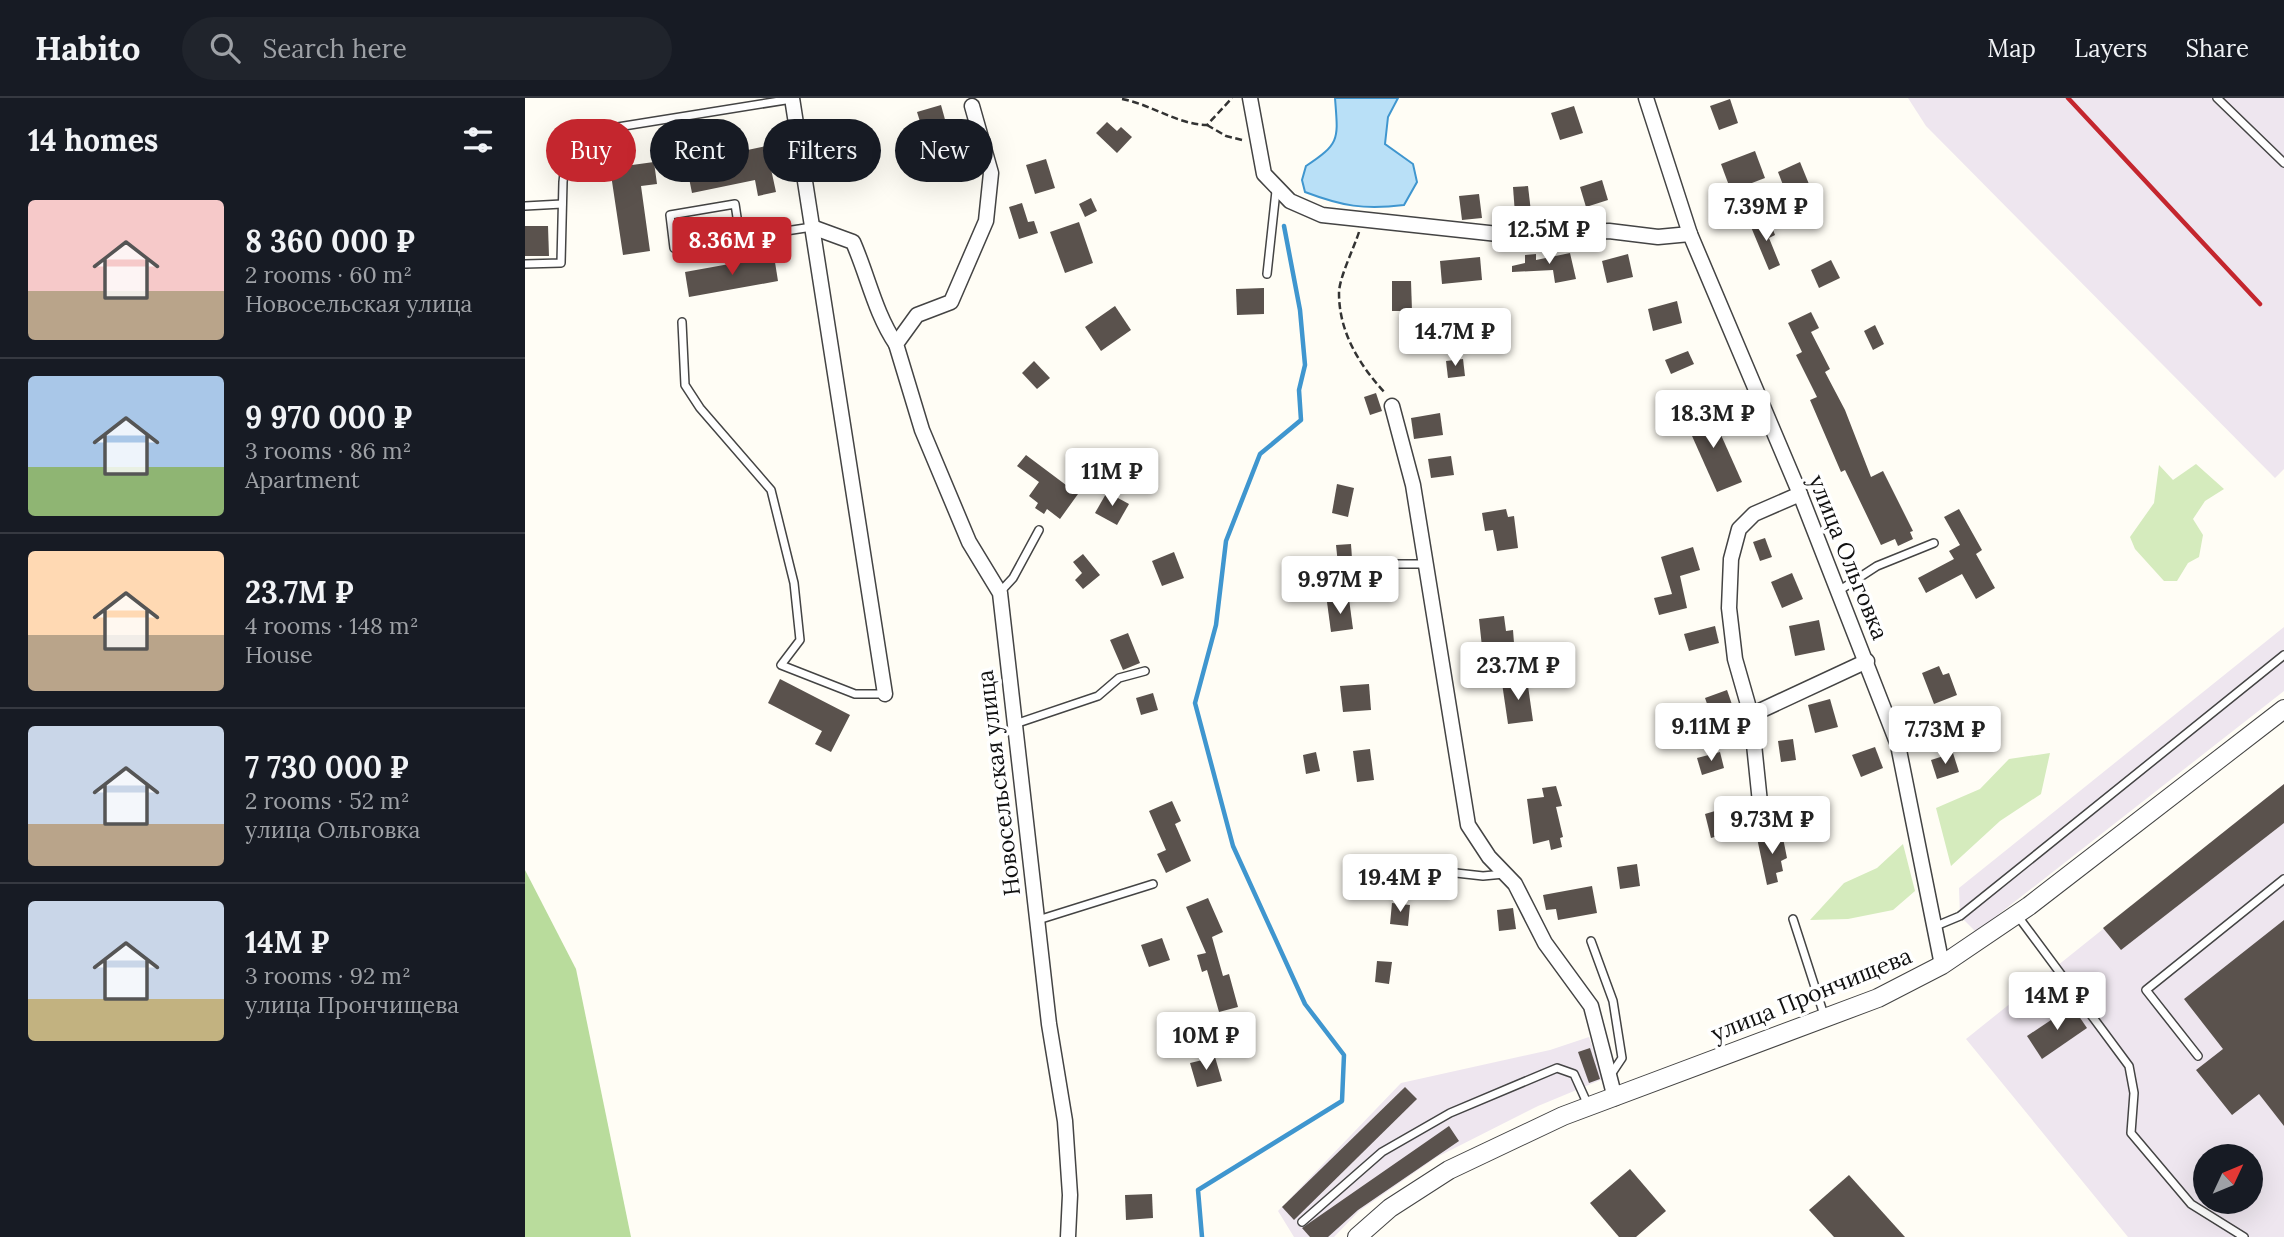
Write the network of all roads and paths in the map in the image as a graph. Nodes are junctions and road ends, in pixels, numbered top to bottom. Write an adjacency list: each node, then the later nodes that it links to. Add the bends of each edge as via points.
1 (792, 98): 14 (street); 18 (lane, via 568,135 561,263)
2 (1231, 98): 8 (path)
3 (1250, 98): 11 (street, via 1264,174)
4 (1646, 98): 16 (street, улица Ольговка)
5 (2217, 98): 10 (lane)
6 (1122, 99): 8 (path)
7 (976, 102): 21 (street, via 991,173 986,221 951,302 917,315)
8 (1207, 125): 9 (path)
9 (1246, 141)
10 (2284, 163)
11 (1276, 191): 16 (street, via 1322,215 1409,226 1498,234); 19 (lane)
12 (562, 204): 13 (lane)
13 (525, 206)
14 (812, 227): 17 (lane); 21 (street, Новосельская улица, via 853,242 881,323); 33 (street)
15 (1359, 232): 22 (path, via 1339,292 1349,346)
16 (1690, 234): 23 (street, улица Ольговка)
17 (740, 237): 17 (lane, via 735,204 670,215 674,248)
18 (525, 264)
19 (1267, 274)
20 (682, 322): 33 (lane, via 685,385 771,490 794,583 800,640 781,665 855,694)
21 (895, 344): 29 (street, Новосельская улица, via 922,430 969,542)
22 (1392, 406): 27 (street, via 1413,485)
23 (1800, 494): 28 (street, улица Ольговка); 35 (street, via 1754,514 1739,529 1731,559 1729,608 1735,659)
24 (1039, 530): 29 (lane)
25 (1934, 543): 28 (lane, via 1877,566)
26 (1364, 564): 27 (lane)
27 (1427, 565): 39 (street, via 1468,825)
28 (1836, 592): 31 (street, улица Ольговка)
29 (1000, 593): 36 (street, Новосельская улица)
30 (2284, 655): 45 (lane, via 1960,916)
31 (1867, 661): 35 (street); 45 (street, улица Ольговка, via 1898,745)
32 (1145, 671): 36 (lane, via 1119,678 1098,696)
33 (885, 694)
34 (2284, 709): 42 (street, улица Прончищева)
35 (1751, 715): 37 (street)
36 (1014, 724): 44 (street, Новосельская улица)
37 (1762, 822)
38 (1438, 871): 39 (lane)
39 (1505, 874): 50 (street, via 1515,884 1545,943 1591,1006)
40 (2284, 879): 49 (lane, via 2146,990)
41 (1153, 884): 44 (lane)
42 (2017, 915): 47 (street, улица Прончищева); 56 (lane, via 2129,1066 2134,1093 2131,1133 2191,1204)
43 (1793, 919): 48 (lane)
44 (1037, 921): 54 (street, Новосельская улица, via 1065,1121)
45 (1936, 926): 47 (street, улица Ольговка)
46 (1591, 942): 50 (lane, via 1612,1001 1622,1058)
47 (1942, 965): 48 (street, улица Прончищева)
48 (1826, 1019): 51 (street, улица Прончищева)
49 (2198, 1056)
50 (1609, 1077): 51 (street)
51 (1615, 1098): 52 (street, улица Прончищева)
52 (1589, 1106): 53 (lane, via 1574,1074 1557,1068 1450,1113 1382,1152); 55 (street, улица Прончищева, via 1449,1170 1390,1208)
53 (1302, 1222)
54 (1068, 1237)
55 (1357, 1237)
56 (2244, 1237)

